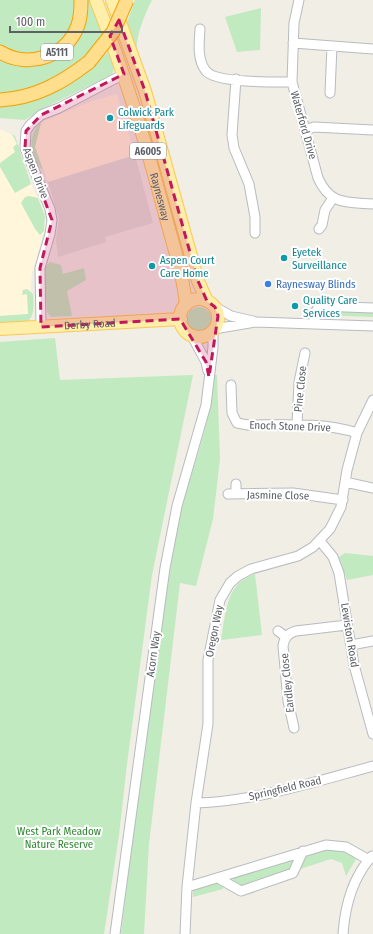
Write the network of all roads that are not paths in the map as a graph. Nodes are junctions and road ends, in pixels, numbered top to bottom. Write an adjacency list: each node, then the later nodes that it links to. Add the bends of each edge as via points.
1 (81, 0): 10 (highway, A5111, via 75,32 56,52 32,60 12,58)
2 (96, 0): 11 (main road, Raynesway / A6005)
3 (112, 0): 22 (main road, Raynesway / A6005, via 144,91 198,280)
4 (128, 0): 15 (highway, bridge, via 113,32 89,62 70,77 32,95)
5 (299, 0): 7 (street, Waterford Drive)
6 (200, 29): 12 (street, via 198,47 204,70 215,77)
7 (293, 43): 8 (street); 13 (street, Waterford Drive)
8 (332, 46): 9 (street); 14 (street)
9 (373, 49)
10 (0, 52)
11 (124, 74): 23 (main road, Raynesway / A6005, via 165,215); 29 (street, Aspen Drive, via 42,115 26,132 26,148 52,220 40,268)
12 (236, 79): 13 (street); 21 (street, via 232,135 234,148 249,184)
13 (292, 82): 16 (street, Waterford Drive)
14 (330, 93)
15 (0, 100)
16 (306, 130): 17 (street, via 314,127); 18 (street, Waterford Drive, via 318,178)
17 (373, 130)
18 (333, 198): 19 (street, via 344,202); 20 (street, via 325,210)
19 (373, 204)
20 (319, 229)
21 (255, 233)
22 (211, 304): 23 (main road, via 196,300); 26 (street, via 231,316); 31 (main road, A6005, via 218,317)
23 (186, 305): 25 (main road, A6005)
24 (373, 308): 27 (street, via 319,306 315,313)
25 (181, 319): 29 (main road, Derby Road); 32 (main road, via 185,330)
26 (256, 322): 27 (street); 31 (street)
27 (315, 324): 28 (street)
28 (373, 326)
29 (41, 327): 30 (main road, Derby Road)
30 (0, 329)
31 (214, 330): 32 (main road, via 201,337); 34 (street, Acorn Way)
32 (192, 336): 34 (street, Acorn Way, via 206,362)
33 (305, 353): 38 (street, Pine Close, via 299,382)
34 (209, 377): 58 (street, Acorn Way, via 202,423 177,506 165,568)
35 (231, 385): 38 (street, Enoch Stone Drive, via 232,413 237,423)
36 (373, 400): 37 (street, Oregon Way)
37 (370, 413): 39 (street, Oregon Way)
38 (297, 424): 39 (street, Enoch Stone Drive, via 345,429)
39 (357, 433): 40 (street, Oregon Way)
40 (345, 482): 42 (street); 43 (street, Oregon Way)
41 (236, 484): 43 (street, Jasmine Close, via 232,494 293,493)
42 (373, 488)
43 (343, 500): 44 (street, Oregon Way, via 337,518)
44 (320, 541): 45 (street, Lewiston Road, via 338,568); 53 (street, Oregon Way, via 298,556 247,571 234,580 222,594 208,660 208,724)
45 (347, 625): 47 (street, Eardley Close, via 296,631); 49 (street, Lewiston Road)
46 (278, 631): 47 (street, Eardley Close)
47 (286, 637): 50 (street, Eardley Close, via 283,646 288,701)
48 (373, 640): 49 (street)
49 (351, 645): 51 (street, Lewiston Road)
50 (294, 728)
51 (373, 734)
52 (373, 766): 53 (street, Springfield Road, via 278,790 232,799)
53 (196, 802): 57 (street, Oregon Way)
54 (302, 851): 55 (street, via 326,845 340,845); 56 (street); 56 (street, via 293,873 241,891)
55 (371, 857): 60 (street, via 350,893 344,916)
56 (218, 878): 57 (street)
57 (187, 887): 59 (street, Oregon Way)
58 (115, 934)
59 (185, 934)
60 (343, 934)

